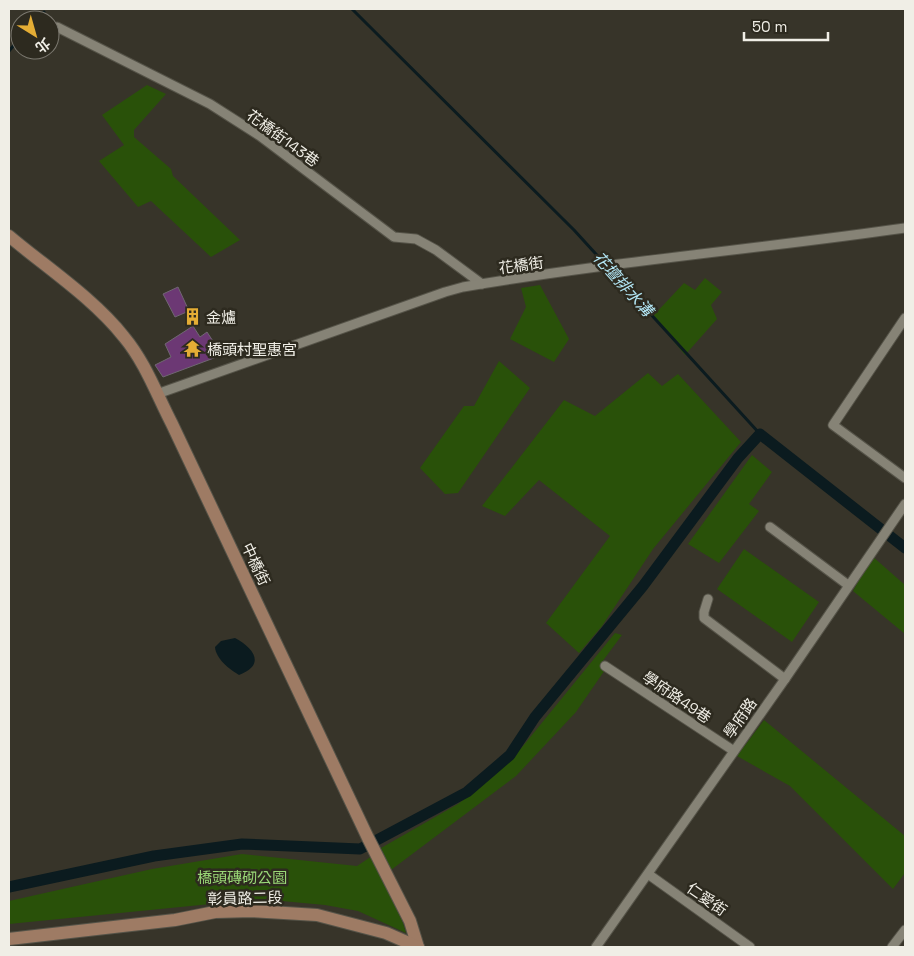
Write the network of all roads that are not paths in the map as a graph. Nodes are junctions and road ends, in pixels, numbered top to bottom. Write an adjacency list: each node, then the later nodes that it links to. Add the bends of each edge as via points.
1 (60, 29): 4 (street, 花橋街143巷, via 210,104 260,136 394,238 416,238)
2 (905, 228): 4 (street, 花橋街, via 618,263)
3 (9, 236): 6 (street, 中橋街, via 101,311 125,338)
4 (482, 284): 6 (street, 花橋街, via 445,292)
5 (905, 318): 7 (street, via 833,425)
6 (157, 394): 18 (street, 中橋街, via 410,921)
7 (905, 478)
8 (905, 504): 10 (street, 學府路)
9 (770, 527): 10 (street)
10 (848, 585): 13 (street, 學府路)
11 (708, 599): 13 (street, via 704,618)
12 (606, 666): 14 (street, 學府路49巷)
13 (785, 678): 14 (street, 學府路)
14 (734, 751): 15 (street, 學府路)
15 (648, 874): 19 (street, 學府路); 20 (street, 仁愛街)
16 (905, 930): 21 (street)
17 (9, 939): 18 (street, 彰員路二段, via 175,920 215,912 252,911 317,915 386,933)
18 (418, 947)
19 (596, 947)
20 (750, 947)
21 (892, 947)

